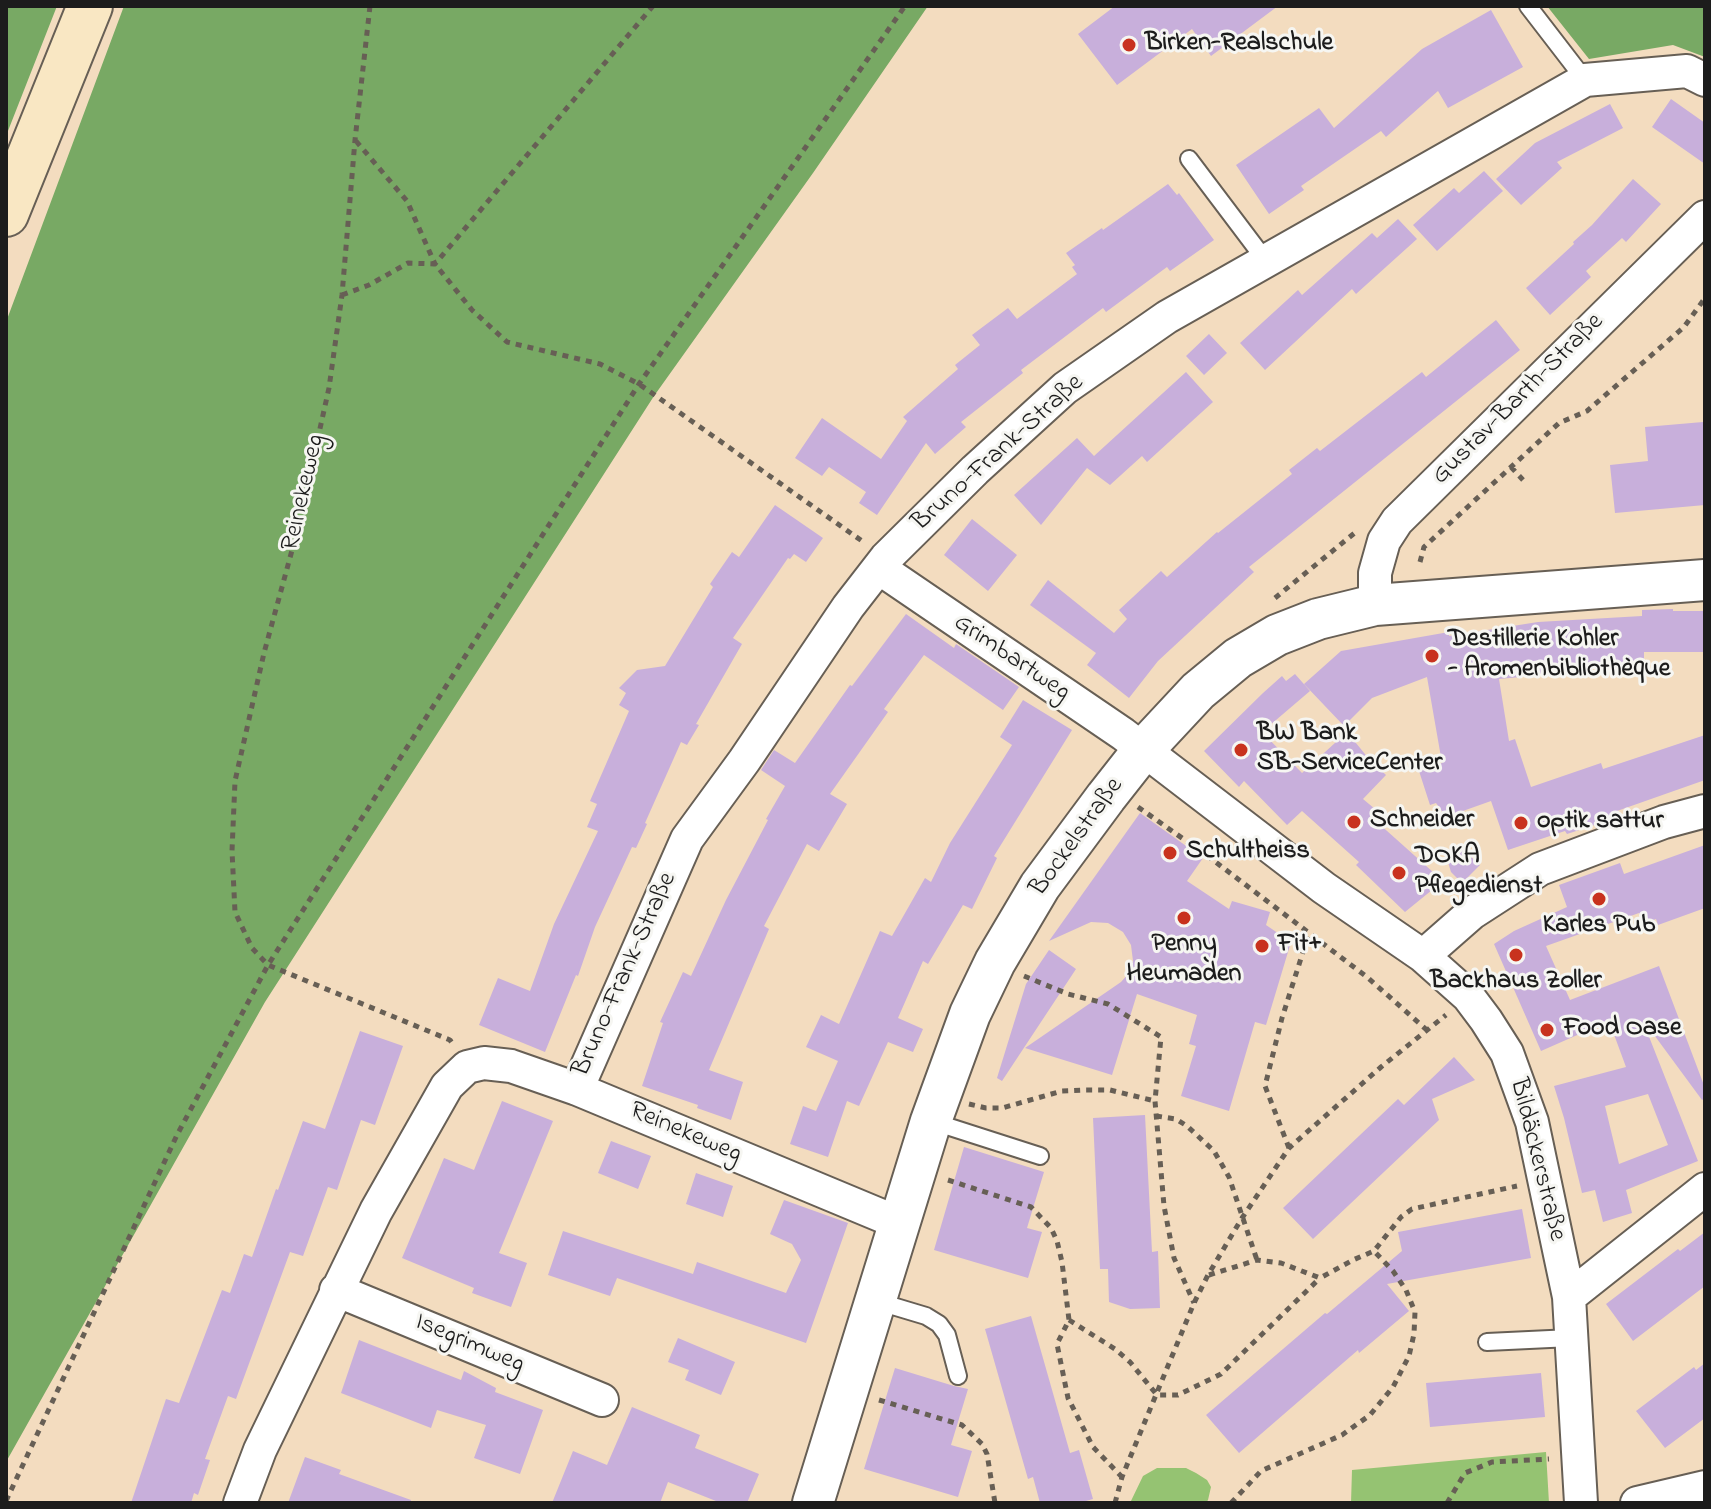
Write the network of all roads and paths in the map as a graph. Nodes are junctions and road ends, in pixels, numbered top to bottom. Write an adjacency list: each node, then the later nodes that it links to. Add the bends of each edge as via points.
1 (90, 6): 10 (main road)
2 (370, 6): 8 (path, Reinekeweg)
3 (653, 6): 13 (path)
4 (905, 6): 16 (path)
5 (1528, 6): 6 (lane)
6 (1585, 80): 7 (street, Bruno-Frank-Straße, via 1687,71); 12 (street, Bruno-Frank-Straße)
7 (1705, 80)
8 (355, 140): 13 (path, via 407,201); 14 (path, Reinekeweg)
9 (1189, 159): 12 (lane)
10 (6, 214)
11 (1705, 217): 19 (street, Gustav-Barth-Straße, via 1397,521)
12 (1266, 261): 21 (street, Bruno-Frank-Straße, via 1167,317 1065,388)
13 (435, 264): 14 (path, via 408,263); 16 (path, via 472,310 507,342 600,364)
14 (342, 295): 32 (path, Reinekeweg, via 329,388 235,781 235,912 252,948)
15 (1705, 298): 17 (path, via 1684,327 1587,411 1559,423)
16 (639, 384): 21 (path); 32 (path)
17 (1511, 467): 18 (path); 20 (path, via 1424,547)
18 (1523, 480)
19 (1384, 541): 20 (path); 24 (street, Gustav-Barth-Straße, via 1375,573); 25 (path, via 1356,531)
20 (1420, 562): 23 (path)
21 (882, 563): 26 (street, Grimbartweg); 36 (street, Bruno-Frank-Straße, via 687,839)
22 (1705, 580): 23 (street, Bockelstraße)
23 (1437, 600): 24 (street, Bockelstraße)
24 (1375, 605): 26 (street, Bockelstraße, via 1290,629 1238,658 1198,691)
25 (1265, 606)
26 (1143, 750): 27 (street, Bockelstraße); 30 (street, Bildäckerstraße)
27 (1106, 797): 29 (path, via 1140,807); 31 (street, Bockelstraße, via 1040,886)
28 (1705, 811): 30 (street, via 1540,869 1472,913)
29 (1309, 933): 34 (path); 40 (path, via 1265,1086)
30 (1423, 956): 33 (street, Bildäckerstraße)
31 (995, 962): 37 (path, via 1068,994 1108,1004 1161,1037); 38 (street, Bockelstraße)
32 (268, 965): 35 (path, via 450,1040); 65 (path, via 177,1135)
33 (1468, 996): 34 (path); 43 (street, Bildäckerstraße, via 1507,1053 1532,1122)
34 (1428, 1031): 40 (path)
35 (467, 1067): 36 (street, Reinekeweg, via 511,1066); 51 (street, via 442,1093)
36 (577, 1089): 46 (street, Reinekeweg)
37 (1155, 1101): 38 (path, via 1110,1090 1062,1091 1002,1108); 39 (path)
38 (936, 1109): 41 (lane); 42 (street, Bockelstraße)
39 (1156, 1116): 45 (path, via 1176,1119 1214,1151); 54 (path, via 1174,1258)
40 (1289, 1148): 45 (path)
41 (1040, 1156)
42 (916, 1170): 46 (street, Bockelstraße); 55 (path, via 1031,1207 1044,1219 1057,1241)
43 (1544, 1180): 47 (path, via 1412,1209); 52 (street, Bildäckerstraße)
44 (1705, 1189): 52 (street)
45 (1242, 1218): 48 (path); 49 (path)
46 (899, 1223): 53 (street, Bockelstraße)
47 (1374, 1251): 50 (path); 70 (path, via 1406,1290 1415,1312 1409,1356 1393,1387 1370,1415 1342,1435 1261,1471)
48 (1257, 1260): 49 (path); 50 (path)
49 (1208, 1275): 54 (path)
50 (1320, 1278): 60 (path, via 1221,1374 1178,1395)
51 (336, 1290): 61 (street, Isegrimweg); 66 (street)
52 (1569, 1297): 56 (street, Bildäckerstraße)
53 (874, 1301): 58 (lane, via 939,1324); 59 (street, Bockelstraße)
54 (1194, 1303): 60 (path)
55 (1069, 1320): 60 (path, via 1115,1349); 63 (path, via 1057,1344 1068,1398 1093,1447)
56 (1571, 1338): 57 (lane); 62 (street, Bildäckerstraße)
57 (1487, 1342)
58 (958, 1376)
59 (847, 1390): 67 (street, Bockelstraße); 68 (path, via 962,1425 987,1454)
60 (1157, 1395): 63 (path)
61 (602, 1400)
62 (1578, 1457): 71 (path, via 1492,1462 1465,1473); 72 (street, Bildäckerstraße)
63 (1122, 1477): 69 (path)
64 (1705, 1487): 73 (street)
65 (6, 1501)
66 (240, 1503)
67 (813, 1503)
68 (995, 1503)
69 (1115, 1503)
70 (1231, 1503)
71 (1447, 1503)
72 (1581, 1503)
73 (1637, 1503)

